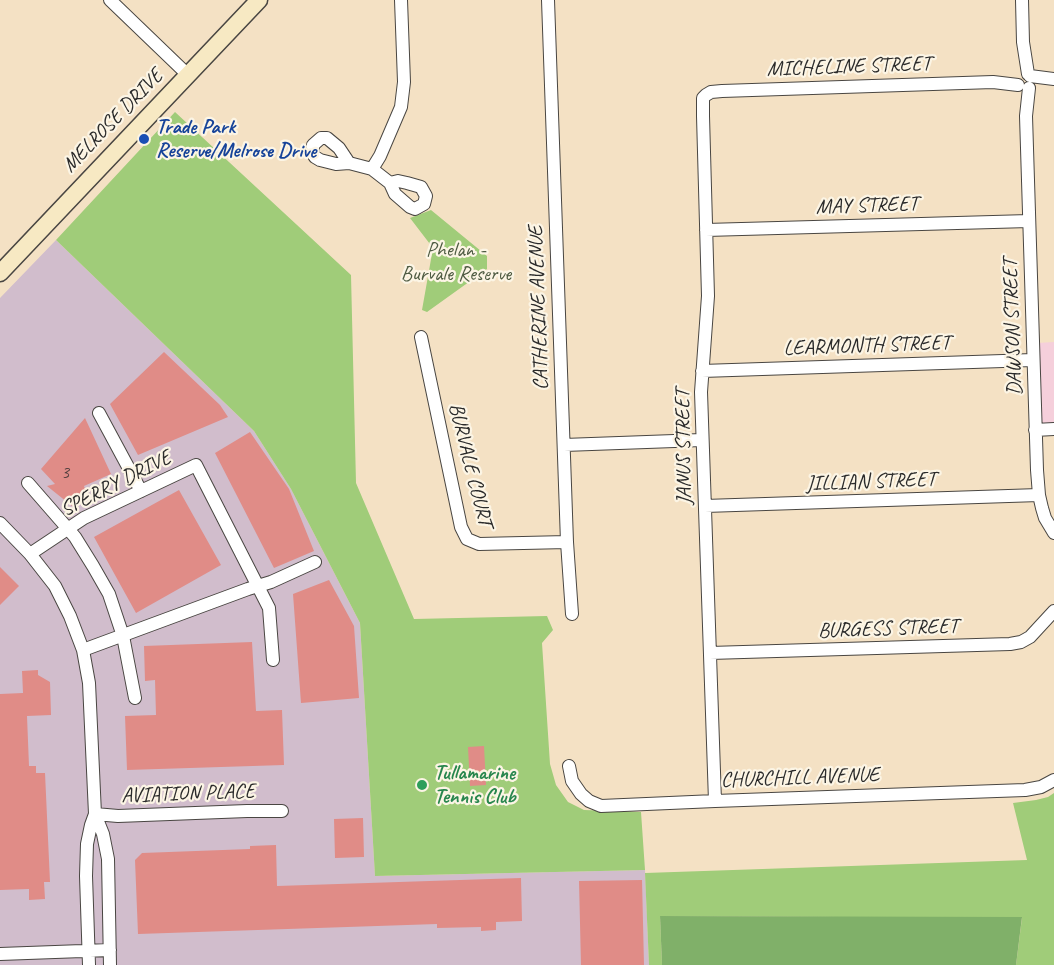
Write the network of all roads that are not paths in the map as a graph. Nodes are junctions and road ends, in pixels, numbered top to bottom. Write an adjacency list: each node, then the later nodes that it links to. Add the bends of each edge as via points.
1 (110, 0): 6 (street)
2 (259, 0): 6 (street, MELROSE DRIVE)
3 (401, 0): 11 (street, via 402,101)
4 (548, 0): 23 (street, CATHERINE AVENUE)
5 (1022, 0): 8 (street, DAWSON STREET)
6 (188, 75): 15 (street, MELROSE DRIVE)
7 (1054, 80): 8 (street, MICHELINE STREET)
8 (1024, 81): 9 (street, MICHELINE STREET, via 722,91); 13 (street, DAWSON STREET)
9 (706, 95): 14 (street, JANUS STREET)
10 (349, 163): 11 (street)
11 (372, 169): 12 (street)
12 (390, 183)
13 (1029, 221): 14 (street, MAY STREET); 17 (street, DAWSON STREET)
14 (706, 230): 18 (street, JANUS STREET, via 708,296)
15 (0, 273)
16 (421, 337): 31 (street, BURVALE COURT, via 467,540 479,544)
17 (1033, 360): 18 (street, LEARMONTH STREET); 21 (street, DAWSON STREET)
18 (702, 371): 22 (street, JANUS STREET)
19 (99, 413): 25 (street)
20 (1054, 429): 21 (street)
21 (1035, 430): 26 (street, DAWSON STREET)
22 (702, 440): 23 (street); 27 (street, JANUS STREET)
23 (564, 445): 31 (street, CATHERINE AVENUE)
24 (28, 483): 29 (street)
25 (141, 491): 29 (street, SPERRY DRIVE); 34 (street, SPERRY DRIVE, via 196,465)
26 (1039, 495): 27 (street, JILLIAN STREET); 30 (street, DAWSON STREET)
27 (705, 506): 39 (street, JANUS STREET)
28 (0, 523): 32 (street)
29 (68, 529): 32 (street, SPERRY DRIVE); 37 (street, via 109,594)
30 (1054, 533)
31 (567, 542): 36 (street, CATHERINE AVENUE)
32 (30, 554): 38 (street, via 55,586)
33 (315, 562): 34 (street)
34 (258, 586): 37 (street); 40 (street, SPERRY DRIVE, via 269,608)
35 (1054, 611): 39 (street, BURGESS STREET, via 1030,637 1010,644)
36 (572, 614)
37 (123, 636): 38 (street); 41 (street)
38 (83, 650): 46 (street, via 89,683)
39 (710, 653): 44 (street, JANUS STREET)
40 (273, 660)
41 (135, 698)
42 (569, 766): 44 (street, CHURCHILL AVENUE, via 572,781 581,794 601,806)
43 (1054, 780): 44 (street, CHURCHILL AVENUE, via 1025,790)
44 (715, 801)
45 (282, 811): 46 (street, AVIATION PLACE)
46 (96, 814): 47 (street, via 108,859); 48 (street, via 87,844)
47 (110, 950): 48 (street); 51 (street)
48 (88, 951): 49 (street); 50 (street)
49 (0, 954)
50 (89, 965)
51 (110, 965)

